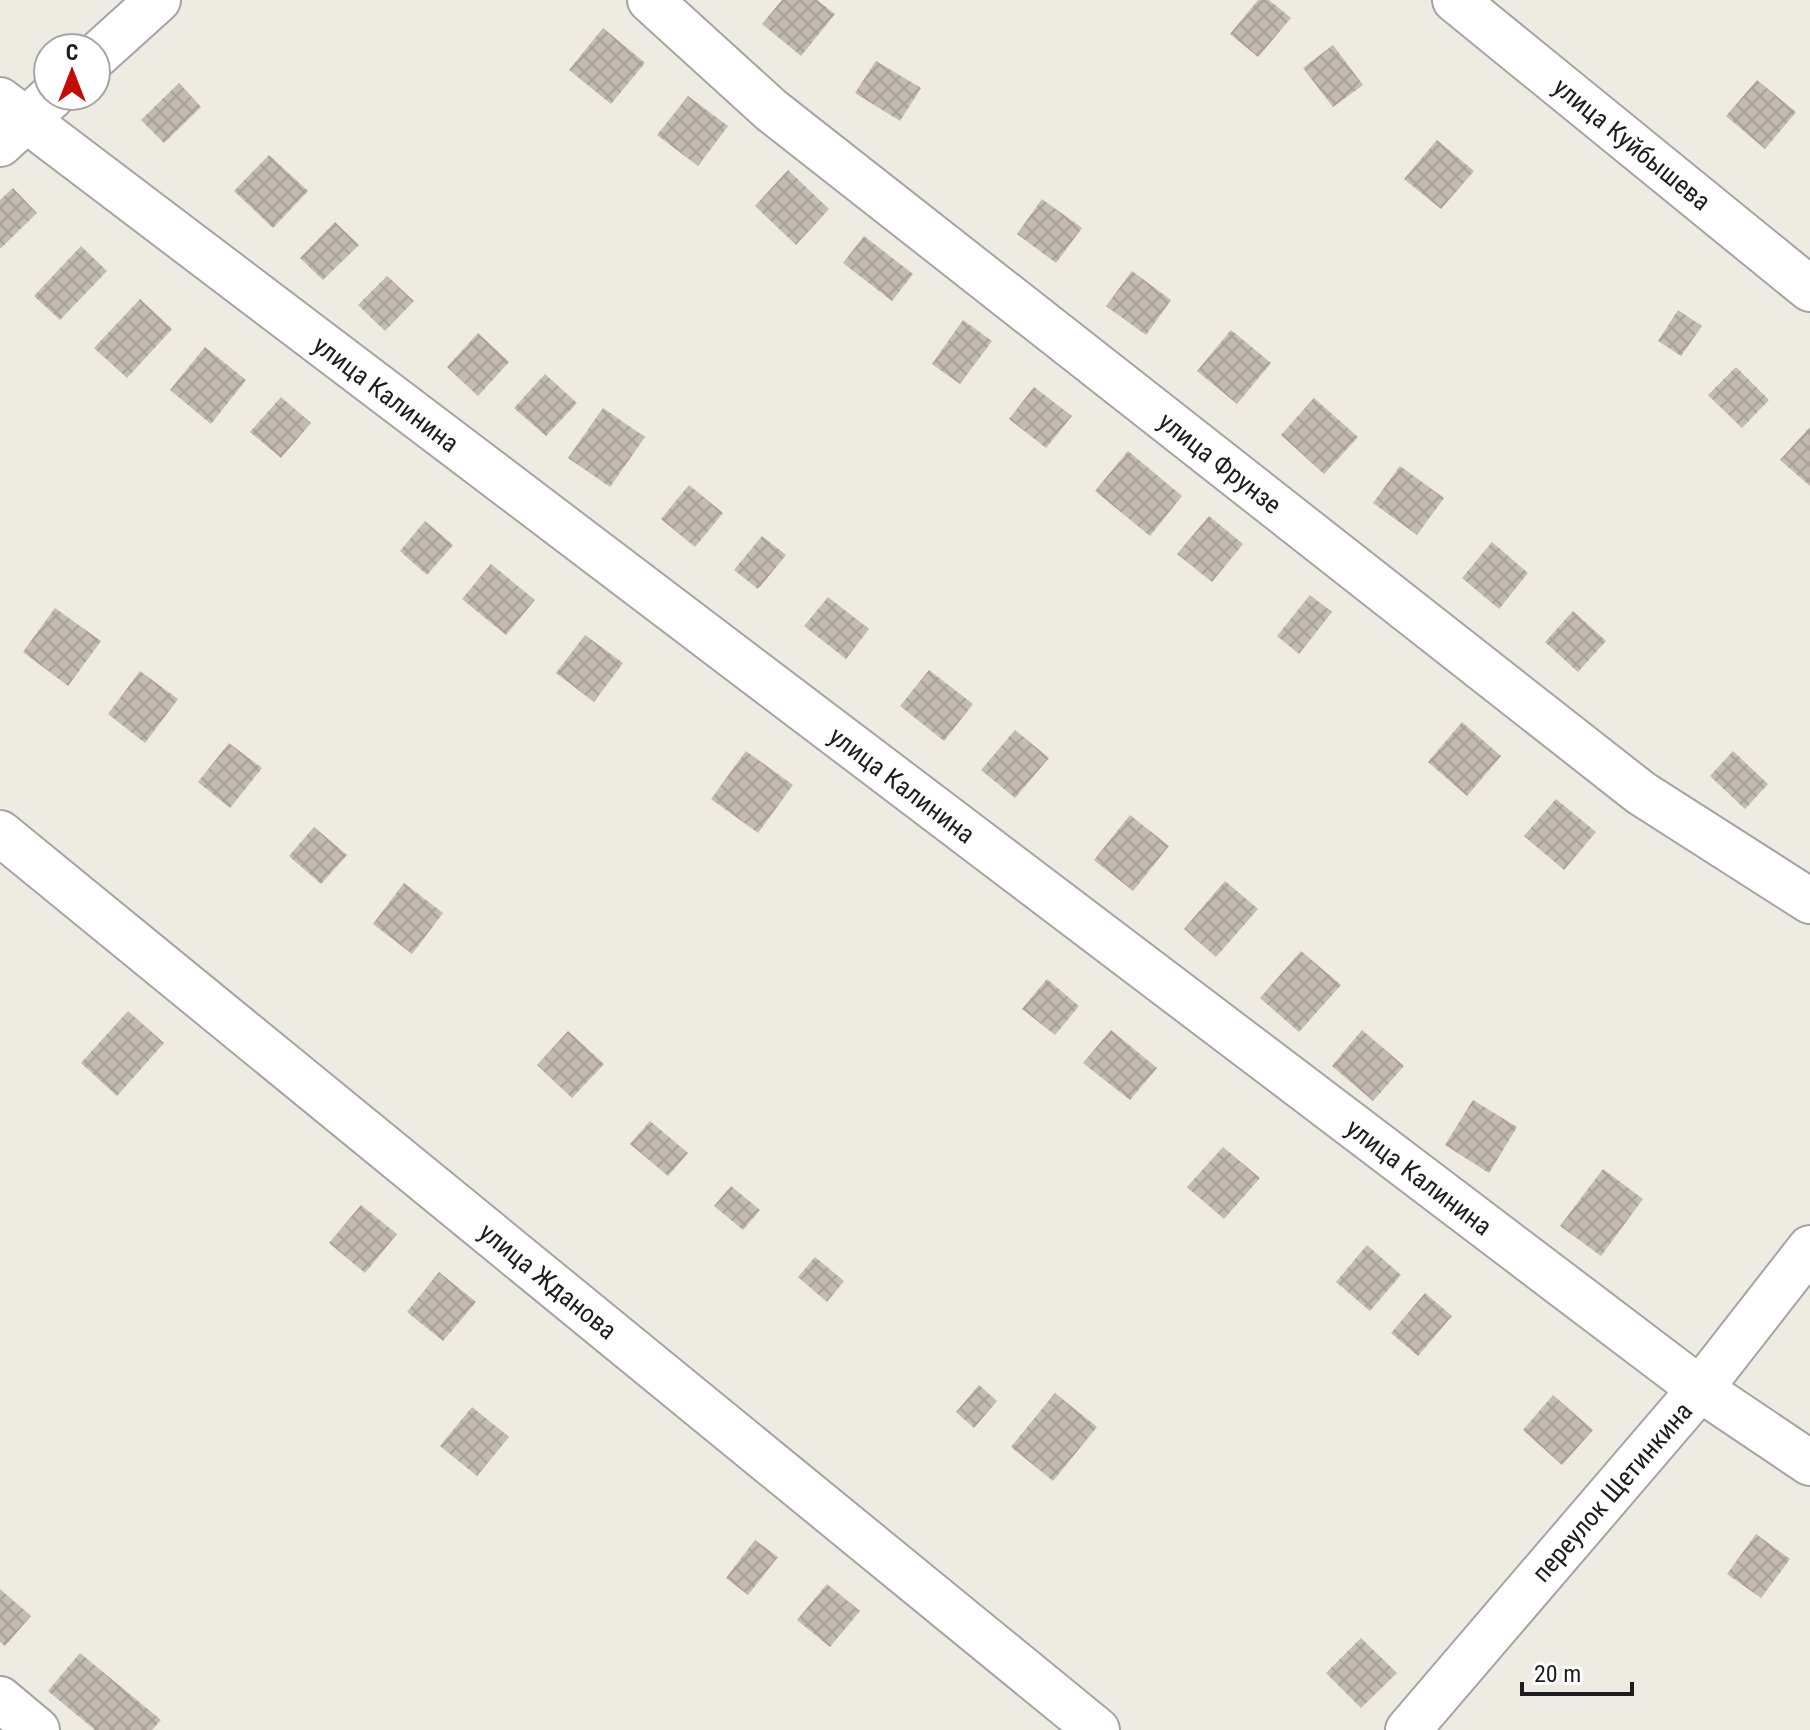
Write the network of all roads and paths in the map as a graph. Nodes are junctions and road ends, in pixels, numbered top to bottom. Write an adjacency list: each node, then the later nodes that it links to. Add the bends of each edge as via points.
1 (158, 0): 4 (street)
2 (650, 0): 8 (street, улица Фрунзе, via 771,110 1641,793)
3 (1455, 0): 6 (street, улица Куйбышева)
4 (112, 42)
5 (19, 115): 10 (street, улица Калинина)
6 (1810, 289)
7 (0, 833): 14 (street, улица Жданова)
8 (1810, 901)
9 (1810, 1248): 10 (street, переулок Щетинкина)
10 (1700, 1389): 11 (street, улица Калинина); 15 (street, переулок Щетинкина)
11 (1810, 1463)
12 (0, 1699): 13 (street)
13 (37, 1730)
14 (1097, 1730)
15 (1408, 1730)

